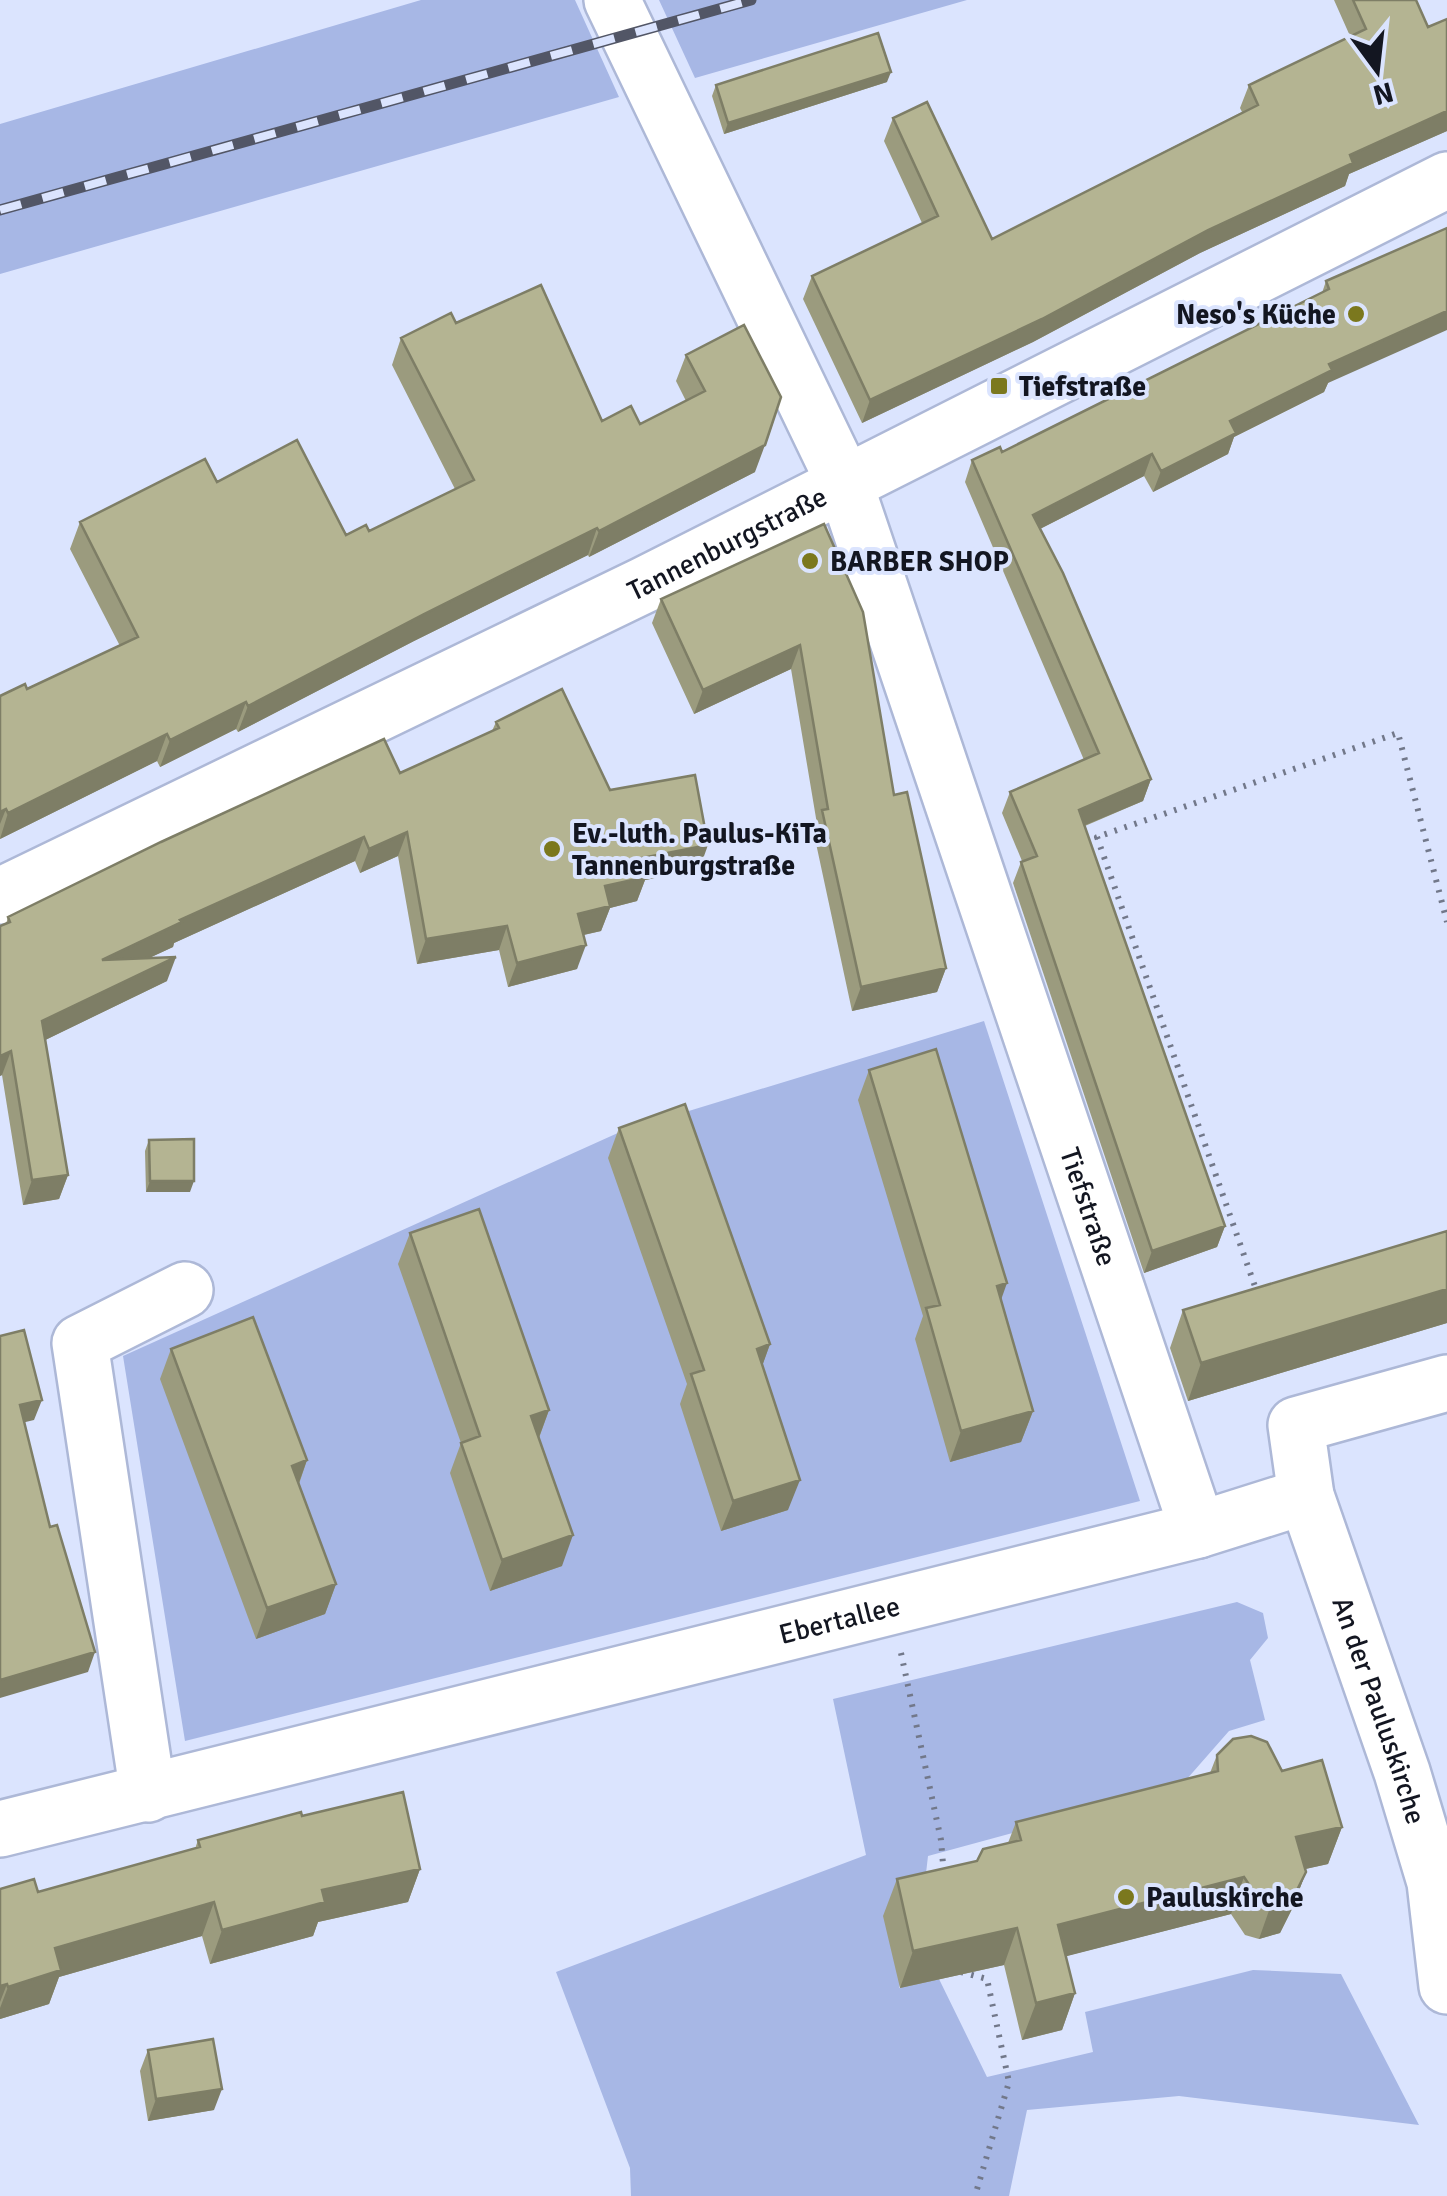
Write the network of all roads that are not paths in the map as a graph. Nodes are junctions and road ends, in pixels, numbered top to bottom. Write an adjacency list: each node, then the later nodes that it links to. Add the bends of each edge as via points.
1 (612, 0): 3 (street, Tiefstraße)
2 (1447, 180): 3 (street, Tannenburgstraße)
3 (845, 484): 4 (street, Tannenburgstraße); 8 (street, Tiefstraße)
4 (0, 896)
5 (186, 1290): 10 (street, via 80,1343)
6 (1447, 1383): 7 (street, via 1296,1425)
7 (1306, 1496): 8 (street, Ebertallee); 9 (street, An der Pauluskirche)
8 (1198, 1530): 10 (street, Ebertallee)
9 (1424, 1766): 12 (street, An der Pauluskirche)
10 (148, 1794): 11 (street, Ebertallee)
11 (0, 1830)
12 (1441, 1881): 13 (street, An der Pauluskirche)
13 (1447, 1986)

